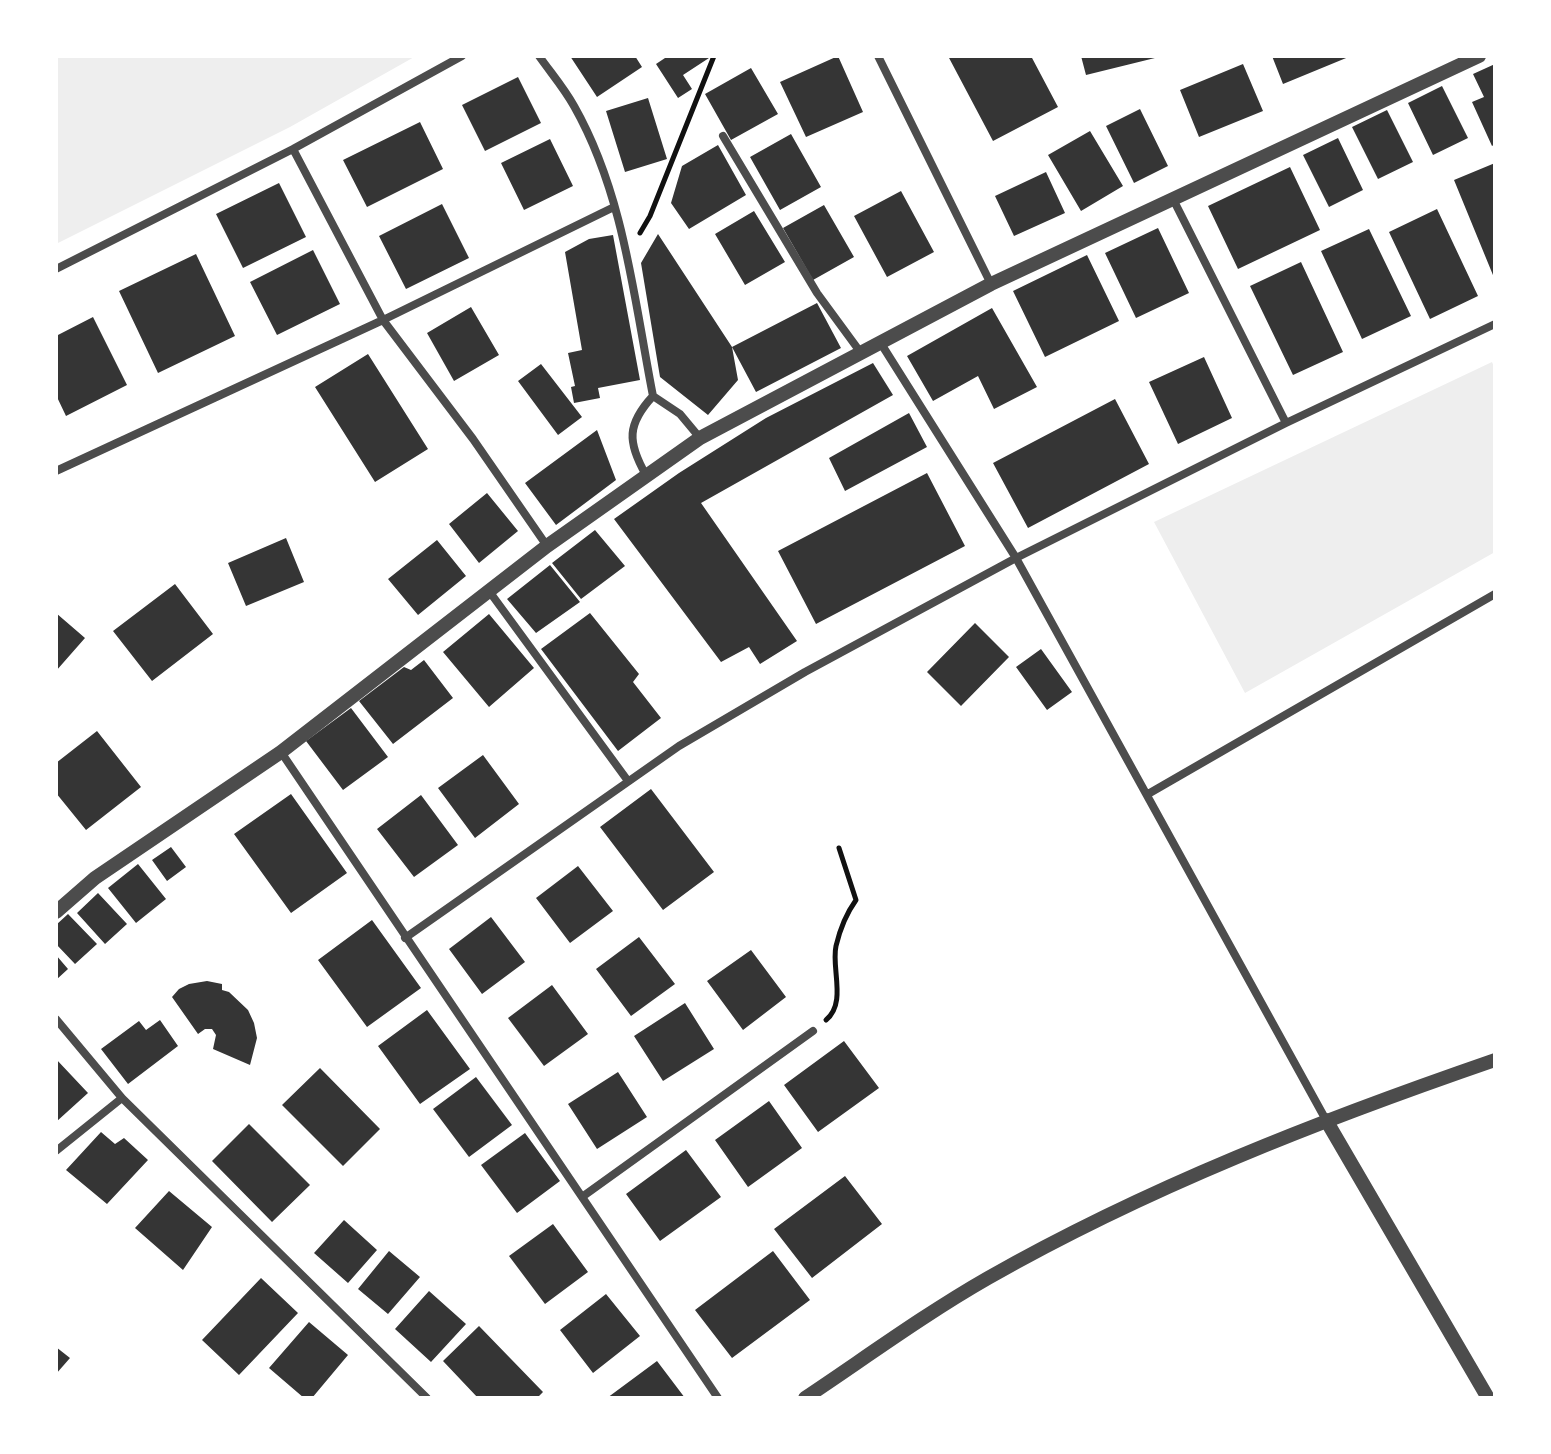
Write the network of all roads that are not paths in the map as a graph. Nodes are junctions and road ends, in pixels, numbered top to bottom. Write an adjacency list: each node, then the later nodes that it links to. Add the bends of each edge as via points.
1 (462, 56): 6 (street)
2 (539, 56): 8 (street, via 584,125)
3 (878, 56): 10 (street)
4 (1479, 56): 7 (street)
5 (723, 136): 14 (street, via 817,293)
6 (293, 149): 9 (street); 11 (street)
7 (1173, 199): 10 (street); 16 (street)
8 (614, 207): 11 (street); 15 (street)
9 (56, 269)
10 (991, 284): 13 (street)
11 (383, 320): 18 (street); 20 (street)
12 (1495, 324): 16 (street)
13 (880, 342): 14 (street); 21 (street)
14 (861, 353): 17 (street)
15 (653, 396): 17 (street, via 680,414); 19 (street, via 631,436)
16 (1286, 423): 21 (street)
17 (700, 438): 19 (street)
18 (56, 471)
19 (646, 475): 20 (street)
20 (547, 546): 22 (street)
21 (1016, 558): 25 (street, via 805,672); 26 (street)
22 (489, 591): 24 (street); 25 (street)
23 (1495, 594): 26 (street)
24 (281, 752): 27 (street, via 95,878); 28 (street)
25 (628, 781): 28 (street)
26 (1148, 794): 33 (street)
27 (56, 912)
28 (405, 938): 35 (street)
29 (56, 1019): 32 (street)
30 (813, 1031): 35 (street)
31 (1495, 1060): 33 (street)
32 (122, 1098): 34 (street); 36 (street)
33 (1326, 1120): 38 (street, via 1182,1181 1009,1267); 39 (street)
34 (56, 1151)
35 (582, 1197): 37 (street)
36 (427, 1398)
37 (718, 1398)
38 (805, 1398)
39 (1488, 1398)

